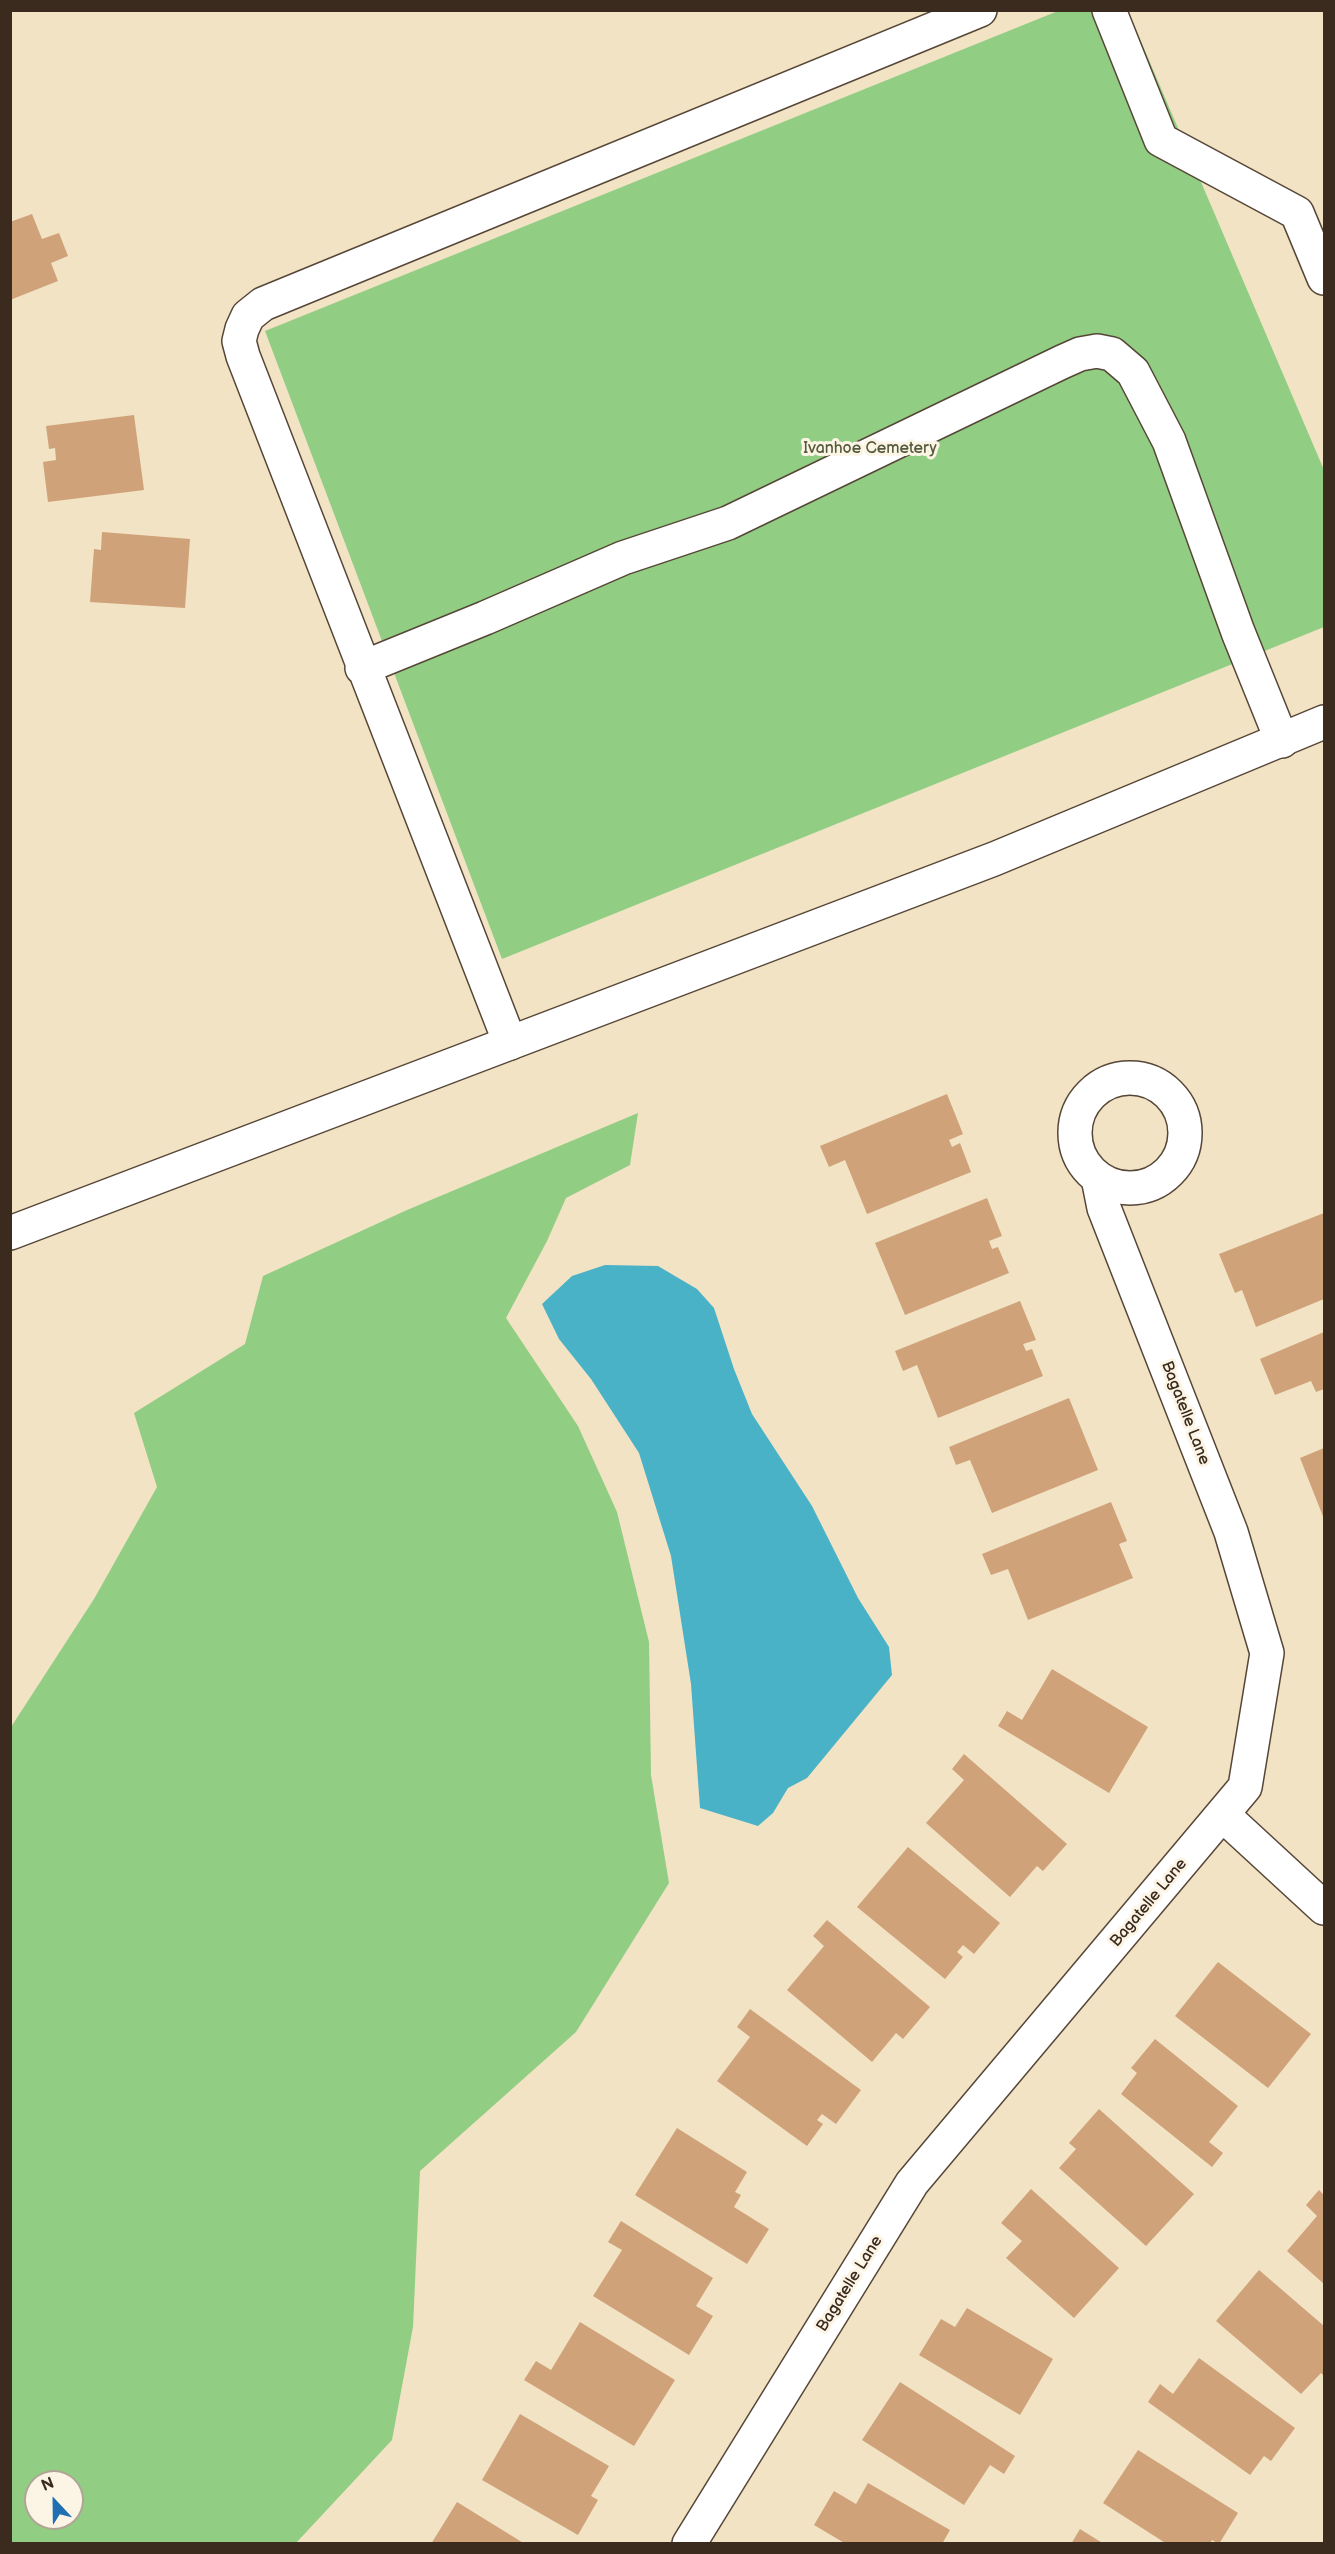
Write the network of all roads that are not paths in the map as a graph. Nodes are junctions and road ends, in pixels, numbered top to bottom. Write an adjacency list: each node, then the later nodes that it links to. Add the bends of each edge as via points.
1 (980, 10): 4 (street, via 263,304 248,316 239,341 243,356)
2 (1109, 10): 3 (street, via 1161,140 1297,213)
3 (1324, 278)
4 (362, 668): 6 (street, via 623,558 728,523 1080,354 1097,351 1112,354 1133,372 1169,441); 7 (street)
5 (1324, 722): 6 (street)
6 (1282, 741): 7 (street, via 994,859)
7 (510, 1043): 9 (street)
8 (1098, 1178): 10 (street, Bagatelle Lane, via 1104,1208 1231,1532 1267,1653 1245,1787)
9 (10, 1233)
10 (1222, 1815): 11 (street); 12 (street, Bagatelle Lane, via 912,2183)
11 (1324, 1908)
12 (689, 2544)

